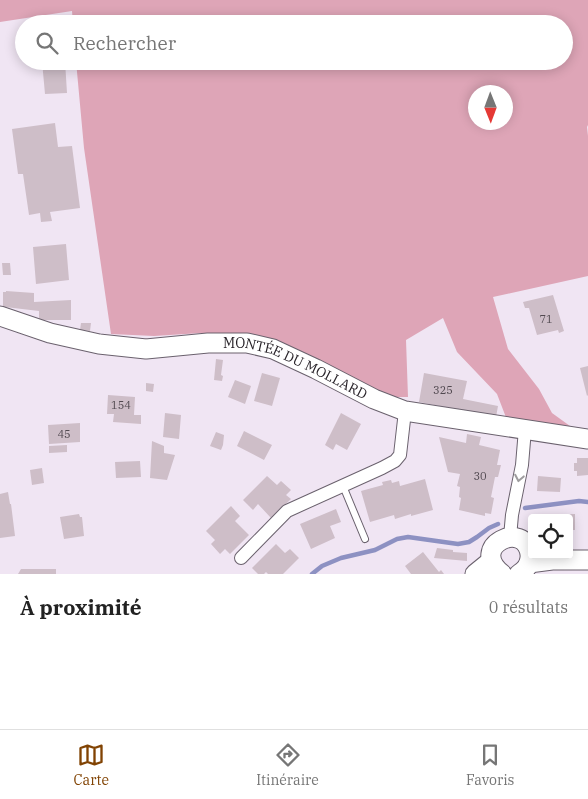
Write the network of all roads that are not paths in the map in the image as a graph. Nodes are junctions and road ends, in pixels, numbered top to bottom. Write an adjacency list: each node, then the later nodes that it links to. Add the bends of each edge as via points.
1 (0, 316): 2 (main road, MONTÉE DU MOLLARD, via 50,333 98,344 146,349 248,343 273,349)
2 (405, 410): 3 (main road, MONTÉE DU MOLLARD); 5 (street, via 400,455 395,461)
3 (525, 429): 4 (main road, MONTÉE DU MOLLARD); 6 (street, one-way to 6)
4 (588, 439)
5 (343, 486): 7 (lane); 8 (street, via 287,511)
6 (510, 537): 10 (main road, via 525,544); 11 (main road, via 495,545 491,555)
7 (365, 539)
8 (241, 558)
9 (588, 560): 10 (main road)
10 (530, 563)
11 (494, 570): 12 (main road)
12 (475, 574)

